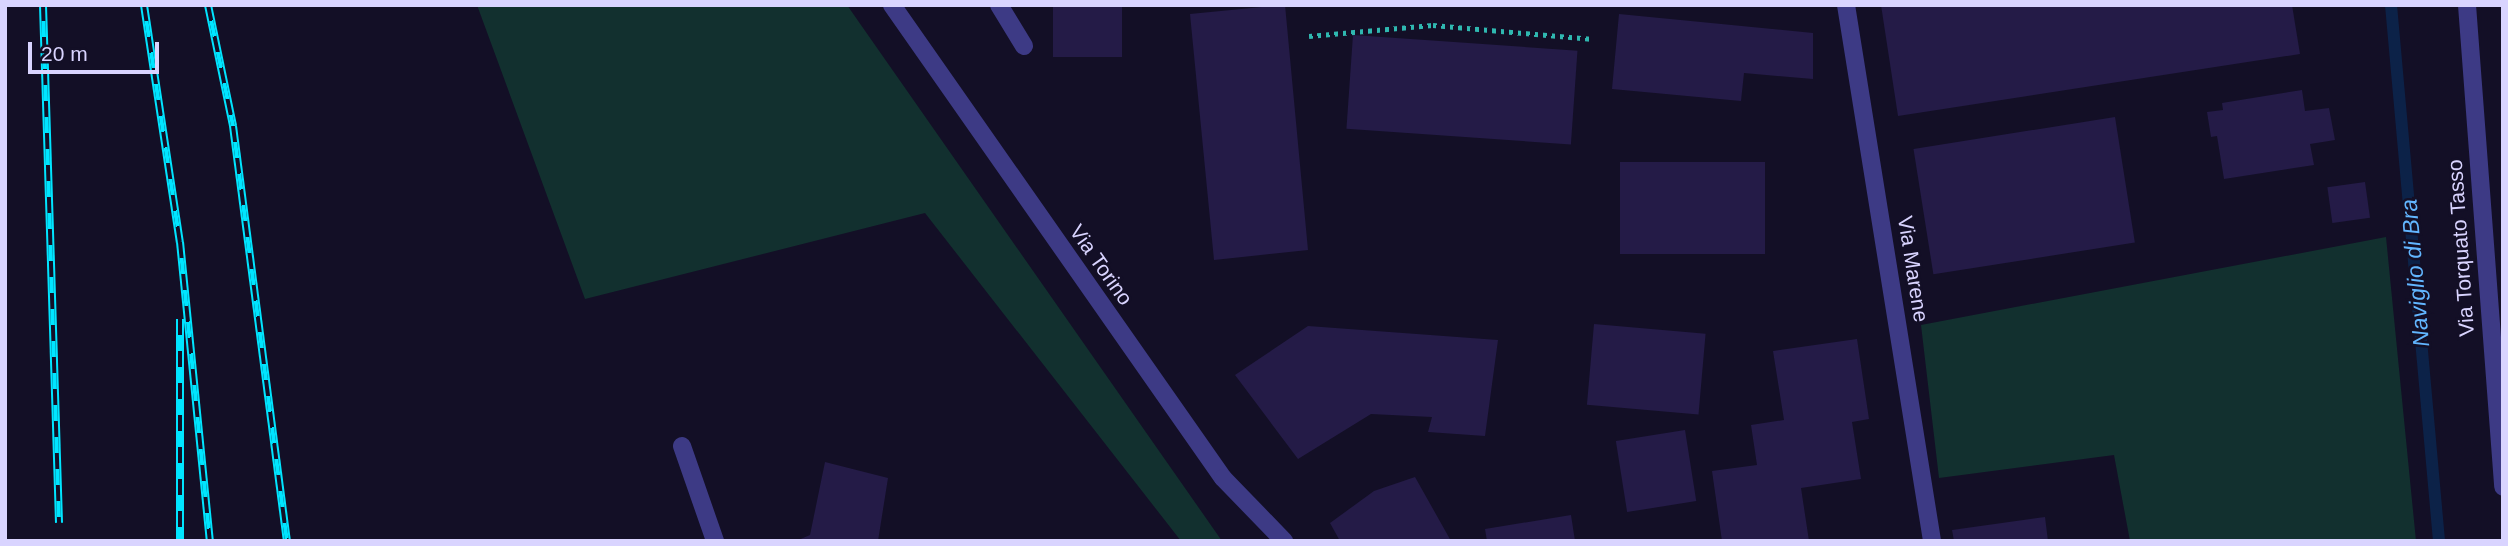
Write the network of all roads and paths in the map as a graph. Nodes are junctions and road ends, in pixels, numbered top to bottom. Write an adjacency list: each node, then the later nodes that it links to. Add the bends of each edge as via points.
1 (891, 5): 11 (street, Via Torino, via 1223,478)
2 (999, 5): 7 (street)
3 (1846, 5): 12 (street, Via Marene)
4 (2467, 5): 9 (street, Via Torquato Tasso)
5 (1309, 36): 6 (path, via 1433,25)
6 (1593, 39)
7 (1024, 46)
8 (682, 446): 10 (street)
9 (2503, 487)
10 (715, 541)
11 (1284, 541)
12 (1932, 541)

